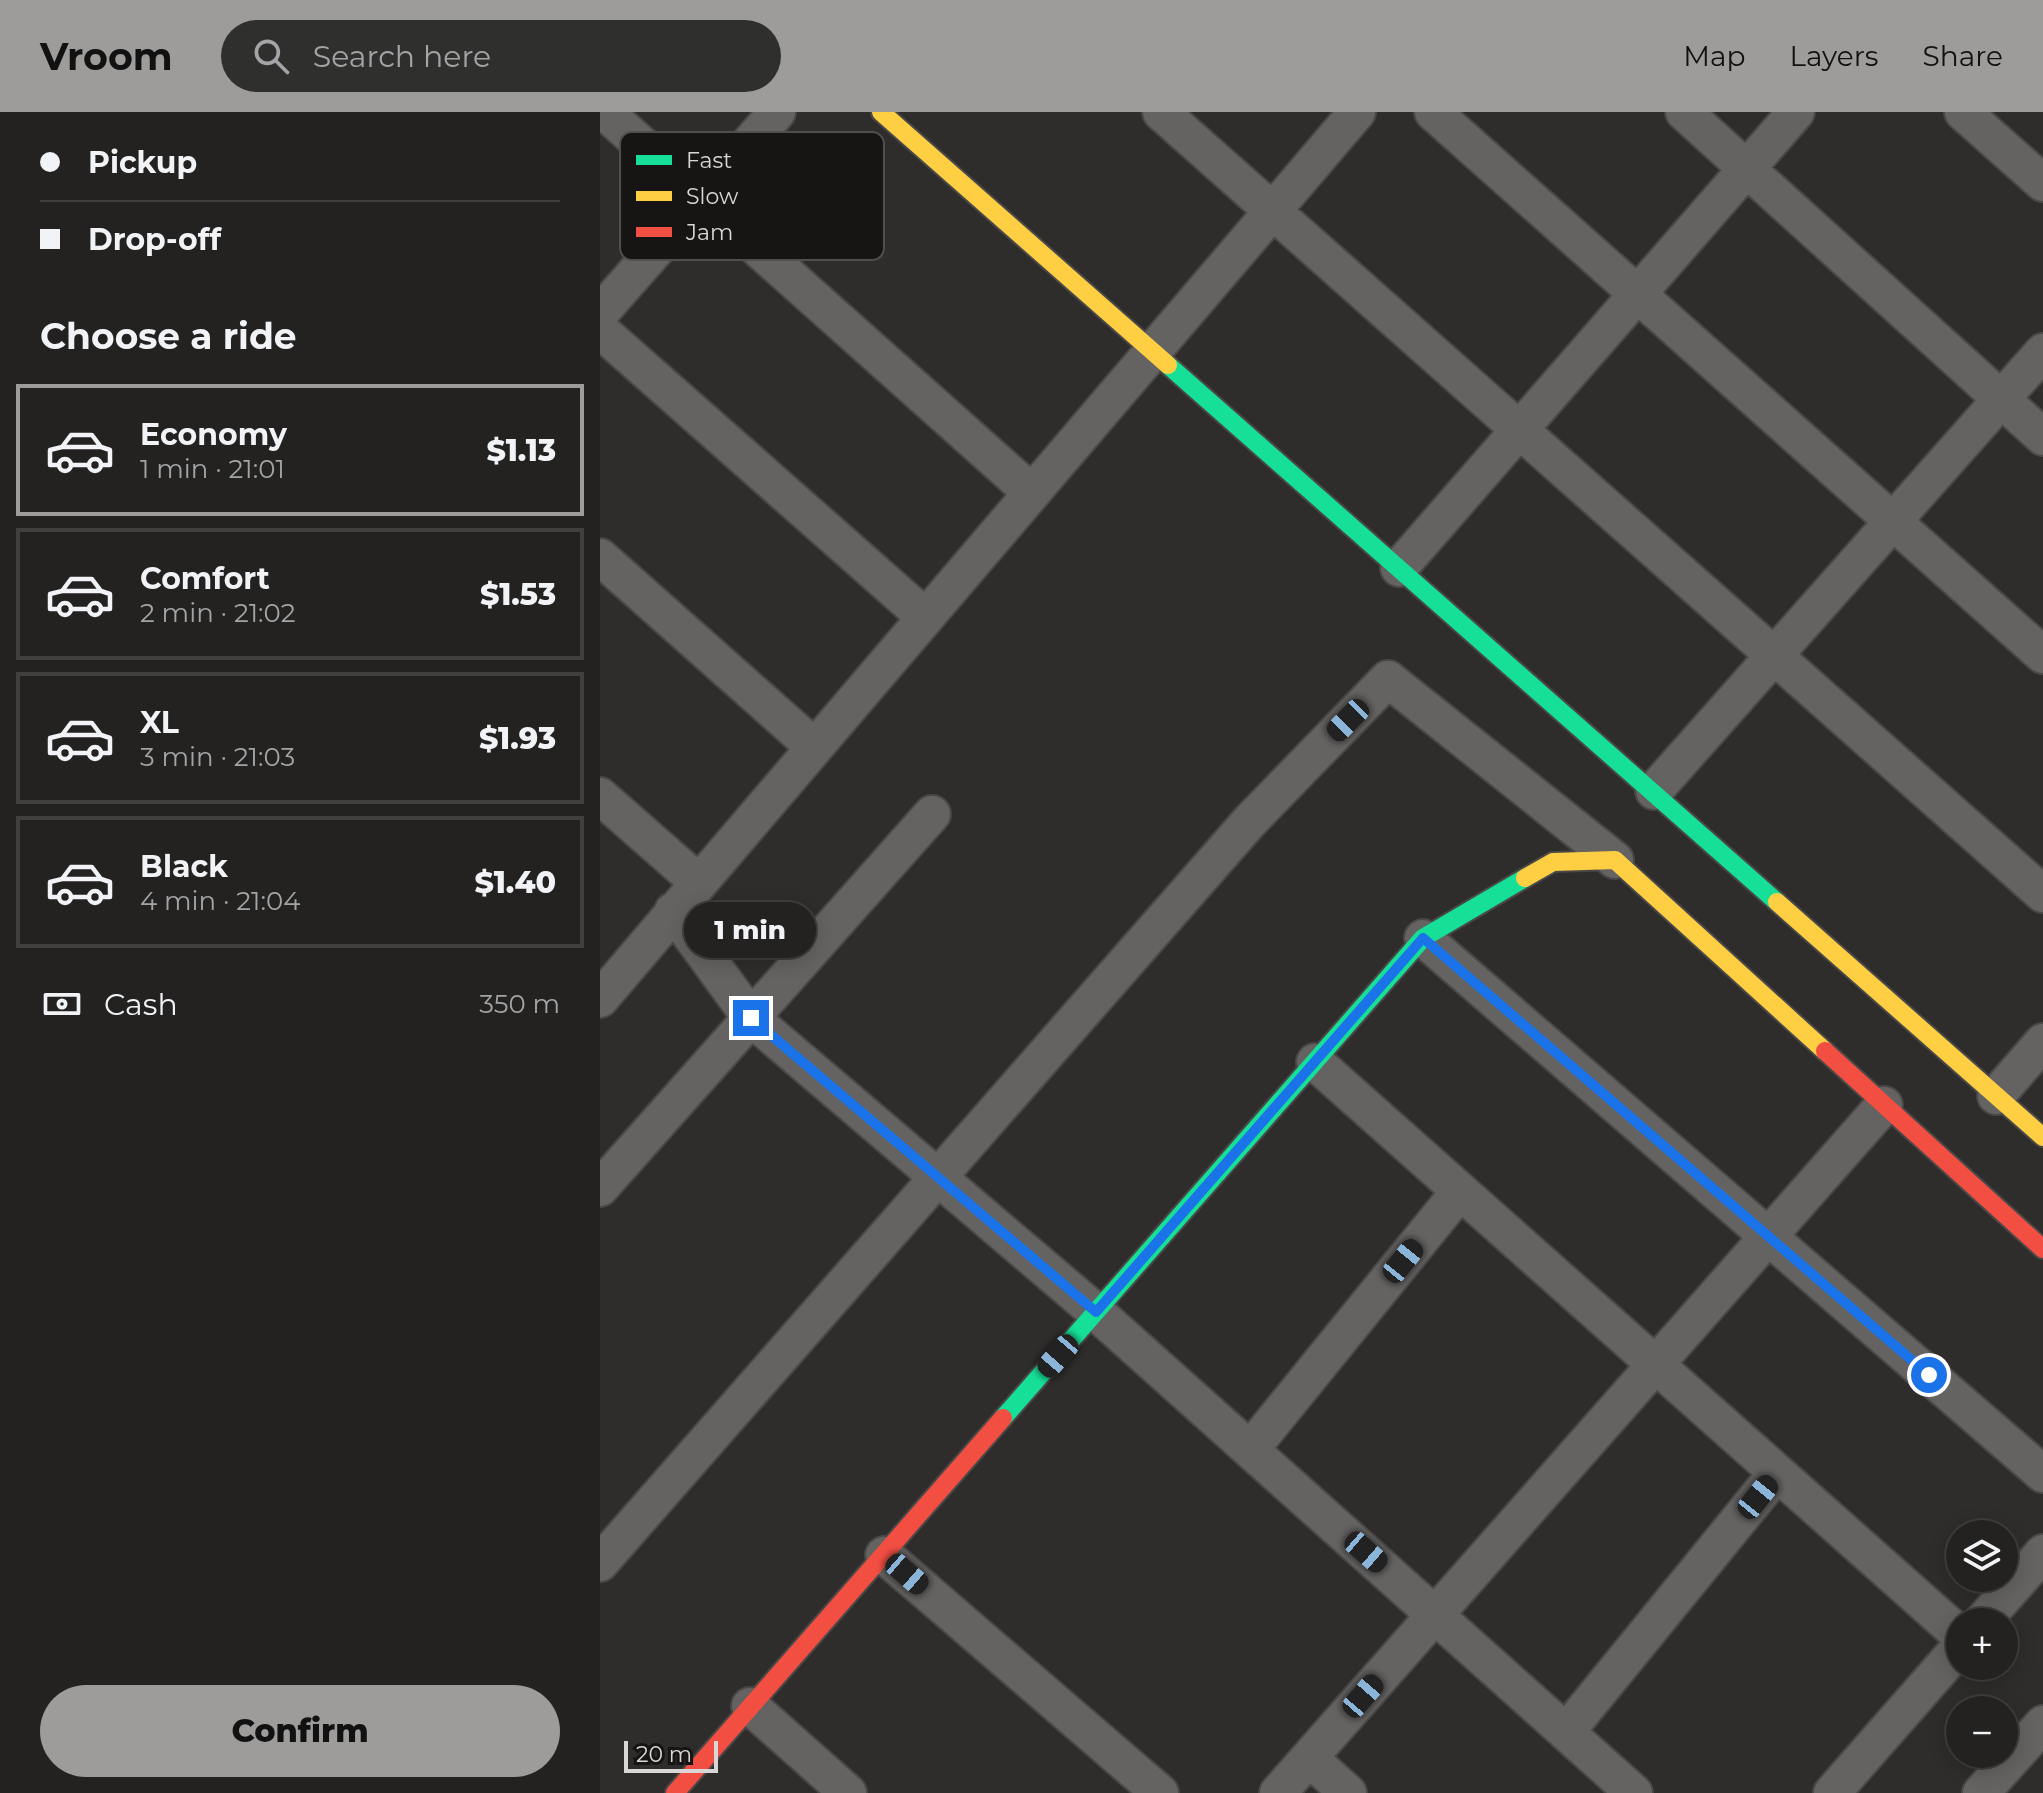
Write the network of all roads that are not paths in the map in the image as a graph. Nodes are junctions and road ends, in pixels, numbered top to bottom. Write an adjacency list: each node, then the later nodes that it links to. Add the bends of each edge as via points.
1 (605, 112): 10 (street)
2 (777, 112): 11 (street)
3 (881, 112): 20 (street)
4 (1161, 112): 14 (street)
5 (1357, 112): 14 (street)
6 (1433, 112): 17 (street)
7 (1684, 112): 12 (street)
8 (1796, 112): 12 (street)
9 (1963, 112): 13 (street)
10 (628, 132)
11 (760, 132)
12 (1746, 168): 17 (street); 22 (street)
13 (2043, 183)
14 (1273, 210): 20 (street); 23 (street)
15 (647, 260): 18 (street)
16 (771, 260): 25 (street)
17 (1636, 293): 23 (street); 26 (street)
18 (600, 313)
19 (600, 330): 29 (street)
20 (1151, 352): 25 (street); 28 (street)
21 (2043, 352): 22 (street)
22 (2001, 400): 24 (street); 26 (street)
23 (1518, 428): 28 (street); 31 (street)
24 (2043, 437)
25 (1031, 492): 29 (street)
26 (1893, 521): 30 (street); 31 (street)
27 (600, 557): 32 (street)
28 (1399, 568): 33 (street)
29 (924, 616): 32 (street)
30 (2043, 655)
31 (1774, 656): 33 (street); 38 (street)
32 (813, 746): 37 (street)
33 (1654, 791): 45 (street)
34 (600, 796): 37 (street)
35 (932, 814): 42 (street)
36 (1615, 860): 40 (street, via 1553,862); 46 (street); 48 (street, via 1388,679 1249,822)
37 (698, 882): 39 (street)
38 (2043, 894)
39 (673, 911): 41 (street); 42 (street)
40 (1423, 938): 44 (street); 51 (street)
41 (600, 999)
42 (751, 1018): 48 (street); 49 (street)
43 (2043, 1042): 45 (street)
44 (1315, 1062): 50 (street); 53 (street)
45 (1996, 1096): 47 (street)
46 (1884, 1105): 51 (street); 52 (street)
47 (2043, 1137)
48 (937, 1177): 53 (street); 60 (street)
49 (600, 1188)
50 (1460, 1191): 54 (street); 55 (street)
51 (1769, 1235): 54 (street); 57 (street)
52 (2043, 1249)
53 (1096, 1312): 55 (street); 59 (street)
54 (1655, 1365): 56 (street); 62 (street)
55 (1250, 1450): 62 (street)
56 (1777, 1473): 63 (street); 67 (street)
57 (2043, 1474)
58 (2043, 1553): 61 (street)
59 (884, 1555): 65 (street); 72 (street)
60 (600, 1563)
61 (1994, 1608)
62 (1436, 1613): 67 (street); 68 (street)
63 (1946, 1623)
64 (1946, 1663): 75 (street)
65 (750, 1706): 70 (street); 71 (street)
66 (2043, 1724): 76 (street)
67 (1566, 1732): 69 (street)
68 (1309, 1758): 73 (street); 74 (street)
69 (1620, 1789)
70 (675, 1793)
71 (848, 1793)
72 (1160, 1793)
73 (1278, 1793)
74 (1348, 1793)
75 (1832, 1793)
76 (1981, 1793)

